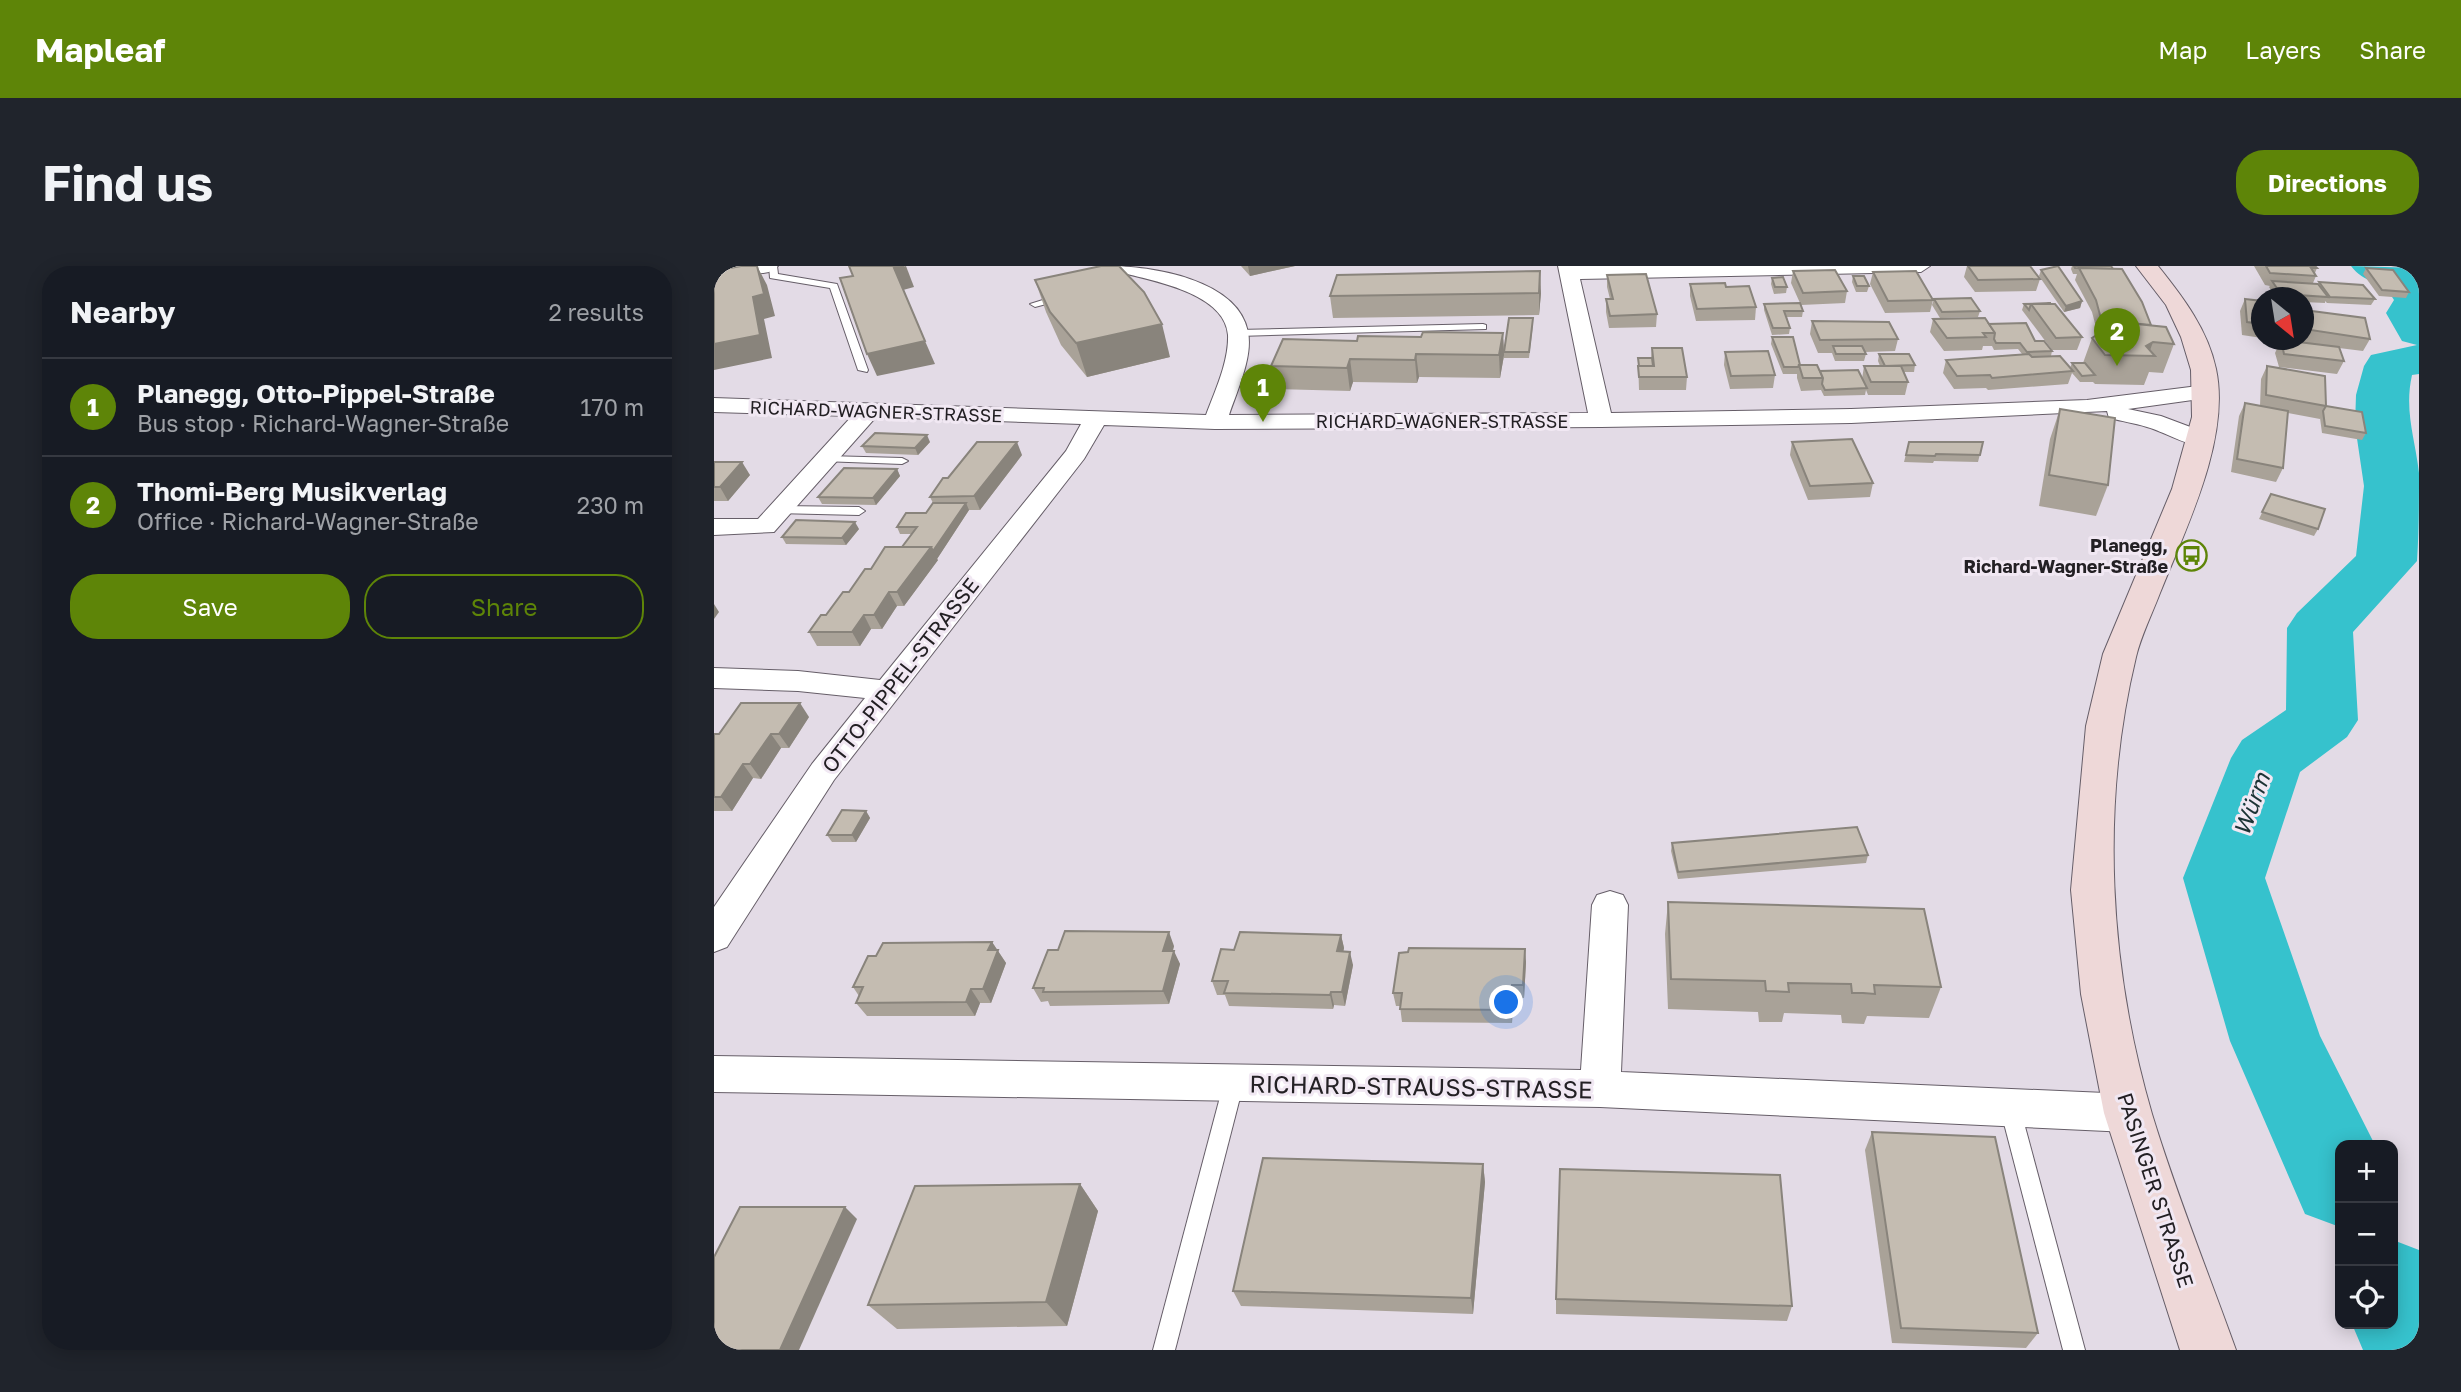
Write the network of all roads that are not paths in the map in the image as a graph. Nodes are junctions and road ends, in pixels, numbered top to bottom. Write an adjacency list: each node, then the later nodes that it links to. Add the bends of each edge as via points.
1 (771, 266): 5 (street); 11 (lane, via 772,276 834,286)
2 (1921, 266): 4 (street)
3 (2147, 266): 12 (main road, PASINGER STRASSE, via 2177,304 2193,337)
4 (1568, 270): 17 (street)
5 (719, 271)
6 (1121, 272): 10 (street, via 1198,289 1229,311)
7 (1070, 295): 8 (lane)
8 (1035, 304)
9 (1483, 327): 10 (lane)
10 (1238, 333): 18 (street)
11 (863, 370)
12 (2206, 392): 14 (street, RICHARD-WAGNER-STRASSE); 19 (main road, PASINGER STRASSE)
13 (714, 405): 15 (street, RICHARD-WAGNER-STRASSE)
14 (2087, 407): 17 (street, RICHARD-WAGNER-STRASSE); 19 (street, RICHARD-WAGNER-STRASSE, via 2153,421)
15 (868, 412): 16 (street, RICHARD-WAGNER-STRASSE); 20 (street)
16 (1096, 419): 18 (street, RICHARD-WAGNER-STRASSE); 26 (street, OTTO-PIPPEL-STRASSE, via 1076,454)
17 (1601, 420): 18 (street, RICHARD-WAGNER-STRASSE)
18 (1215, 422)
19 (2201, 439): 33 (main road, PASINGER STRASSE, via 2186,489 2120,654 2101,751 2092,890 2104,994)
20 (826, 459): 21 (lane); 22 (street)
21 (902, 461)
22 (780, 510): 23 (lane); 24 (street, via 765,527)
23 (859, 511)
24 (714, 527)
25 (714, 678): 26 (street)
26 (885, 690): 28 (street, OTTO-PIPPEL-STRASSE, via 823,772)
27 (1610, 905): 31 (street)
28 (714, 937)
29 (714, 1074): 30 (street, RICHARD-STRAUSS-STRASSE)
30 (1234, 1082): 31 (street, RICHARD-STRAUSS-STRASSE); 34 (lane)
31 (1601, 1089): 32 (street, RICHARD-STRAUSS-STRASSE)
32 (2010, 1108): 33 (street, RICHARD-STRAUSS-STRASSE); 35 (lane)
33 (2128, 1113): 36 (main road, PASINGER STRASSE)
34 (1164, 1350)
35 (2074, 1350)
36 (2207, 1350)

